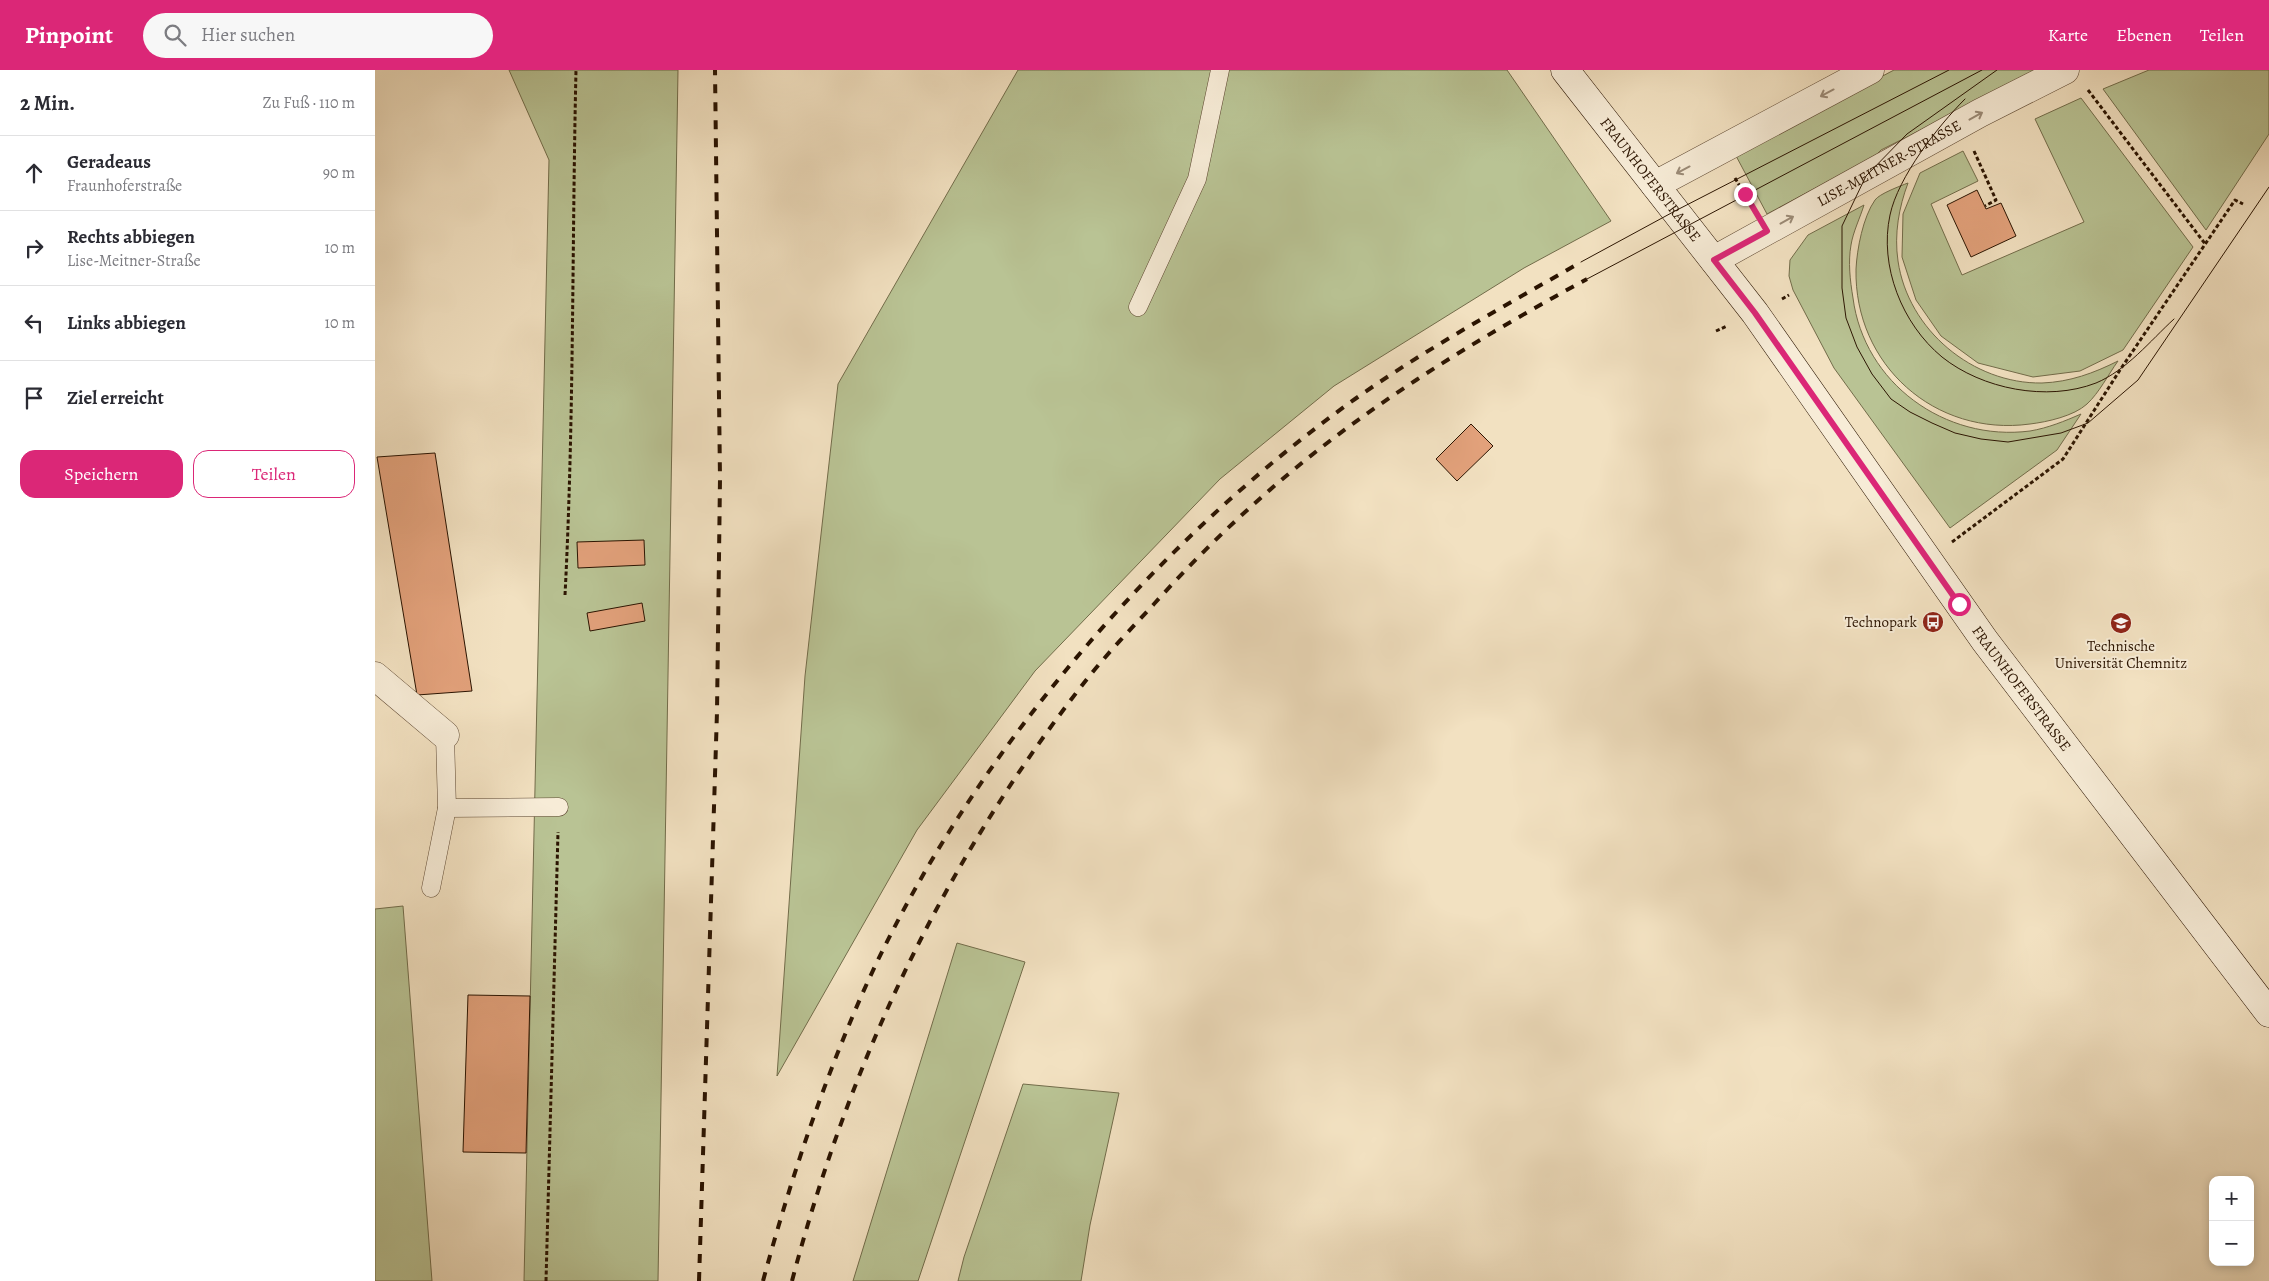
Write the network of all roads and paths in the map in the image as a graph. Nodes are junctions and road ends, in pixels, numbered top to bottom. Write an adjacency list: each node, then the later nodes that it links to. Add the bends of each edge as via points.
1 (576, 70): 17 (path, via 571,468)
2 (1220, 70): 15 (lane, via 1197,179)
3 (1565, 70): 9 (main road, FRAUNHOFERSTRASSE)
4 (1870, 70): 8 (main road, one-way to 8)
5 (2065, 70): 12 (main road, LISE-MEITNER-STRASSE, one-way to 5)
6 (2087, 89): 13 (path)
7 (1970, 142): 11 (path, via 1996,200)
8 (1719, 151): 9 (main road, one-way to 9); 12 (path)
9 (1655, 185): 14 (main road, FRAUNHOFERSTRASSE)
10 (2243, 204): 13 (path, via 2235,200)
11 (1985, 206)
12 (1767, 231): 14 (main road, LISE-MEITNER-STRASSE)
13 (2206, 245): 16 (path, via 2063,459)
14 (1714, 260): 23 (main road, FRAUNHOFERSTRASSE, via 1755,313 1985,641)
15 (1138, 307)
16 (1951, 542)
17 (565, 595)
18 (375, 676): 19 (main road)
19 (445, 735): 21 (lane)
20 (559, 807): 21 (lane); 24 (path)
21 (447, 808): 22 (lane)
22 (431, 888)
23 (2269, 1013)
24 (546, 1281)

